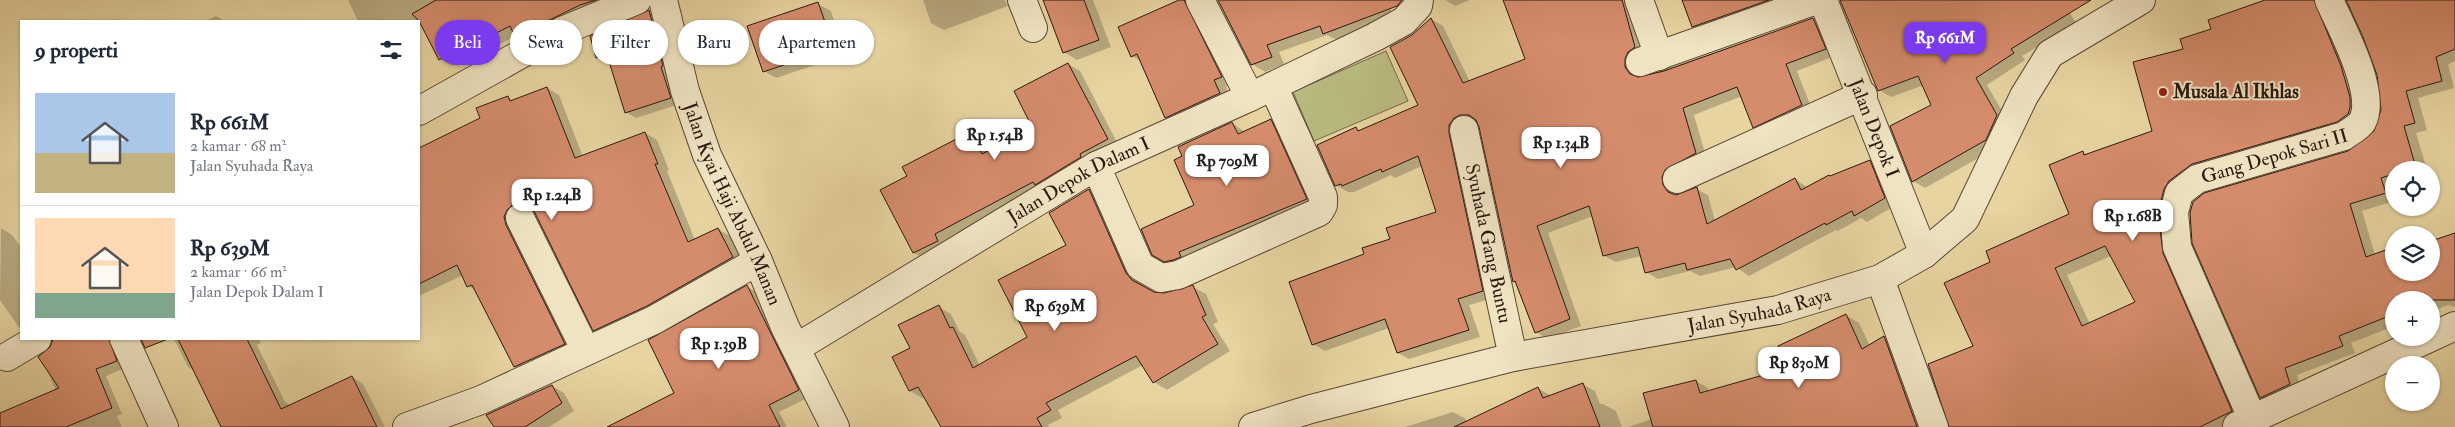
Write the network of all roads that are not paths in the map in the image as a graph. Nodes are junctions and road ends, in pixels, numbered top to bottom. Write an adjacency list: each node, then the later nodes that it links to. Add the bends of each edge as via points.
1 (637, 0): 14 (street, via 562,31)
2 (663, 0): 20 (street, Jalan Kyai Haji Abdul Manan, via 685,91 707,155)
3 (1022, 0): 11 (street)
4 (1200, 0): 12 (street)
5 (1419, 0): 12 (street, Jalan Depok Dalam I, via 1418,6 1404,21)
6 (1639, 0): 7 (street, via 1649,59)
7 (1816, 0)
8 (1823, 0): 13 (street, Jalan Depok I)
9 (2140, 0): 19 (street, Jalan Syuhada Raya, via 2050,54 2024,96 1965,219)
10 (2329, 0): 31 (street, Gang Depok Sari II, via 2358,68 2367,101 2362,122 2344,136 2197,179 2178,193 2174,212 2177,247)
11 (1033, 28)
12 (1261, 91): 16 (street, Jalan Depok Dalam I); 16 (street, via 1323,197 1319,212 1178,275 1162,278 1140,266)
13 (1863, 95): 17 (street); 19 (street, Jalan Depok I)
14 (420, 110)
15 (1464, 130): 30 (street, Syuhada Gang Buntu)
16 (1096, 166): 27 (street, Jalan Depok Dalam I)
17 (1677, 179)
18 (520, 218): 28 (street)
19 (1924, 254): 21 (street, Jalan Syuhada Raya)
20 (758, 261): 27 (street, Jalan Kyai Haji Abdul Manan); 28 (street, via 654,320)
21 (1880, 279): 30 (street, Jalan Syuhada Raya, via 1778,310); 36 (street)
22 (2455, 326): 23 (street)
23 (2440, 333)
24 (35, 340): 29 (street)
25 (124, 340): 32 (street)
26 (2410, 346): 31 (street)
27 (796, 348): 34 (street, Jalan Kyai Haji Abdul Manan)
28 (586, 351): 33 (street, via 481,400)
29 (7, 357)
30 (1513, 357): 35 (street, Jalan Syuhada Raya)
31 (2244, 422)
32 (164, 427)
33 (407, 427)
34 (835, 427)
35 (1252, 427)
36 (1934, 427)

